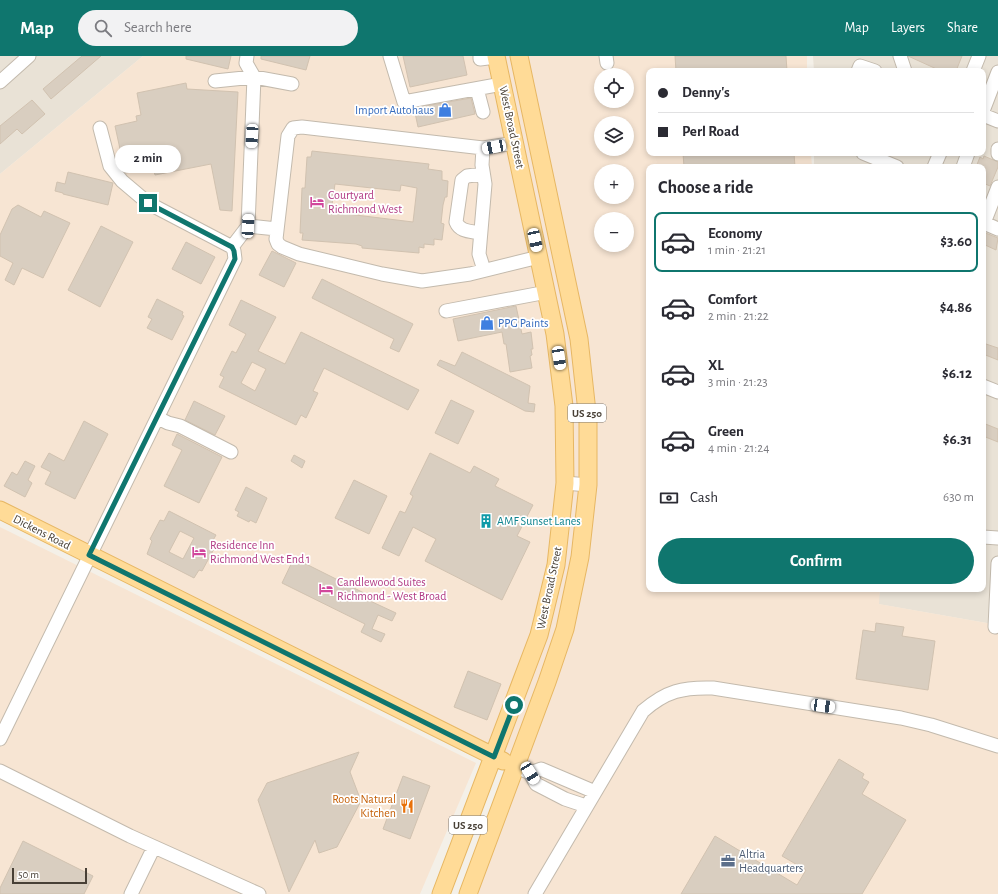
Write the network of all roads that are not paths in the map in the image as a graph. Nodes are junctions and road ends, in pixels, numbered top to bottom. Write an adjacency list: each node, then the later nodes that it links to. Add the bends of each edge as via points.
1 (29, 56): 13 (street)
2 (247, 56): 11 (street, via 246,63)
3 (390, 56): 16 (street, via 404,102)
4 (491, 56): 15 (main road, West Broad Street / US 250)
5 (519, 56): 38 (main road, West Broad Street / US 250)
6 (900, 56): 8 (street)
7 (979, 56): 9 (street)
8 (904, 68)
9 (974, 68)
10 (998, 72): 17 (street)
11 (254, 77): 12 (street); 14 (street); 33 (street)
12 (215, 81)
13 (0, 82)
14 (292, 84)
15 (502, 84): 16 (street); 22 (main road, West Broad Street / US 250)
16 (477, 89): 18 (street)
17 (986, 102)
18 (483, 112)
19 (986, 116): 20 (street)
20 (998, 121)
21 (100, 128): 37 (street, via 114,173 148,203)
22 (515, 142): 23 (street); 39 (main road, West Broad Street / US 250)
23 (483, 148): 28 (street); 34 (street, via 293,128 288,136)
24 (998, 149): 25 (street)
25 (998, 154)
26 (871, 156): 27 (street)
27 (890, 164)
28 (483, 174): 36 (street, via 485,184); 36 (street, via 468,176 462,180 456,222 461,228)
29 (998, 187): 30 (street)
30 (991, 206): 31 (street)
31 (986, 218)
32 (986, 224): 35 (street)
33 (248, 226): 34 (street); 37 (street)
34 (276, 229): 40 (street, via 276,239 282,247 299,254 382,274 429,281)
35 (998, 229)
36 (480, 233): 40 (street, via 479,254)
37 (232, 247): 45 (street, via 235,254 233,266)
38 (561, 253): 39 (main road); 48 (main road, West Broad Street / US 250, via 579,339 584,381 588,431)
39 (539, 257): 40 (street); 41 (main road, West Broad Street / US 250)
40 (484, 270)
41 (547, 292): 42 (street); 47 (main road, West Broad Street / US 250, via 561,370 566,440)
42 (446, 311)
43 (986, 387): 44 (street)
44 (998, 392)
45 (158, 418): 46 (street, via 180,426); 52 (street)
46 (231, 452)
47 (565, 483): 48 (street); 57 (main road, West Broad Street / US 250, via 558,551 544,618)
48 (588, 484): 58 (main road, West Broad Street / US 250, via 581,552 564,629 547,682)
49 (0, 510): 52 (main road, Dickens Road)
50 (986, 537): 51 (street)
51 (998, 538)
52 (89, 555): 55 (street); 57 (main road, Dickens Road)
53 (998, 563): 54 (street)
54 (996, 625)
55 (0, 739)
56 (998, 746): 61 (street, via 901,718 734,691 691,687 662,697 643,711)
57 (494, 757): 58 (main road, Dickens Road); 66 (main road, West Broad Street / US 250)
58 (514, 766): 60 (street); 67 (main road, West Broad Street / US 250)
59 (0, 771): 63 (street)
60 (530, 773): 61 (street, via 541,769); 62 (street, via 536,784 565,799)
61 (595, 792): 62 (street)
62 (586, 806): 68 (street)
63 (154, 847): 64 (street); 65 (street)
64 (131, 894)
65 (259, 894)
66 (441, 894)
67 (468, 894)
68 (535, 894)

